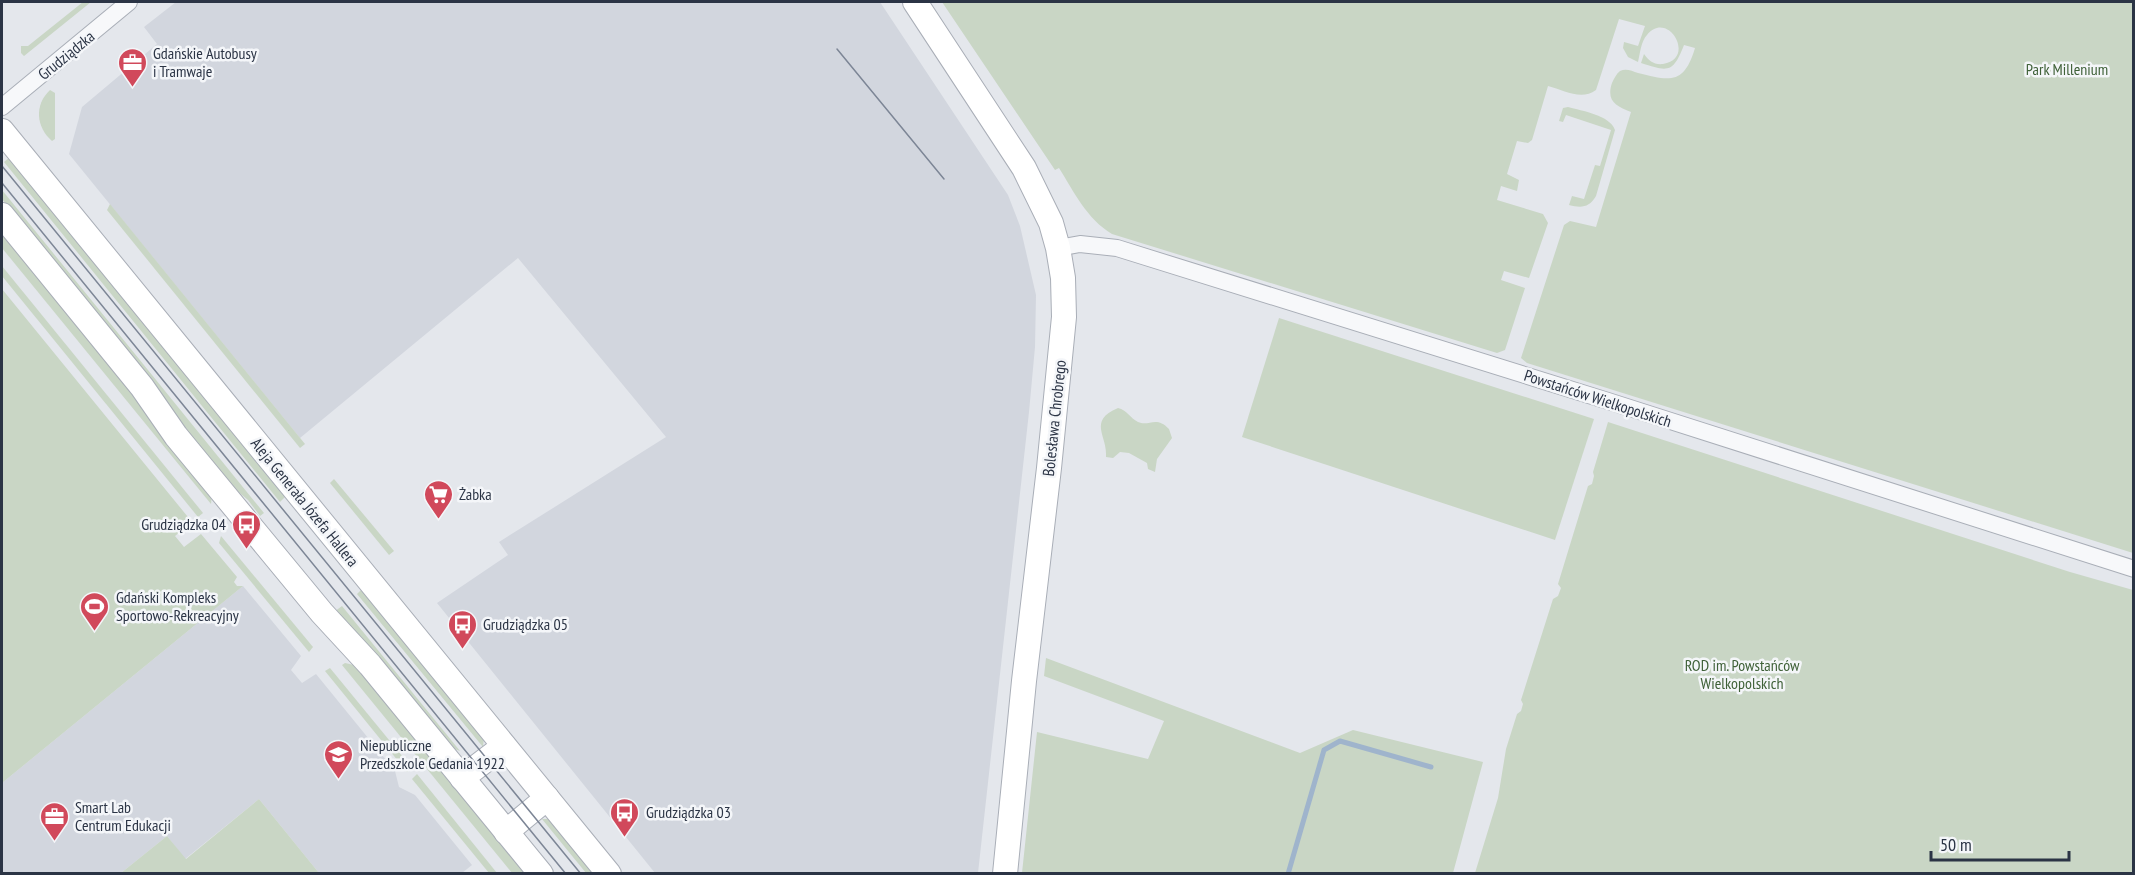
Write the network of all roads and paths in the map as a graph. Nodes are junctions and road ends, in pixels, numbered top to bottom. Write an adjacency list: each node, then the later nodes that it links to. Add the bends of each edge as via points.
1 (129, 2): 3 (street, Grudziądzka)
2 (915, 2): 6 (main road, Bolesława Chrobrego, via 1024,168)
3 (2, 107)
4 (2, 132): 8 (main road, Aleja Generała Józefa Hallera)
5 (2, 215): 9 (main road, via 142,387 176,436)
6 (1058, 248): 7 (street, Powstańców Wielkopolskich, via 1080,244 1116,248); 14 (main road, Bolesława Chrobrego, via 1064,317)
7 (2133, 569)
8 (504, 746): 9 (main road); 10 (main road, Aleja Generała Józefa Hallera)
9 (462, 778): 11 (main road)
10 (547, 798): 11 (main road); 13 (main road, Aleja Generała Józefa Hallera)
11 (506, 832): 12 (main road)
12 (541, 873)
13 (609, 873)
14 (1005, 873)

